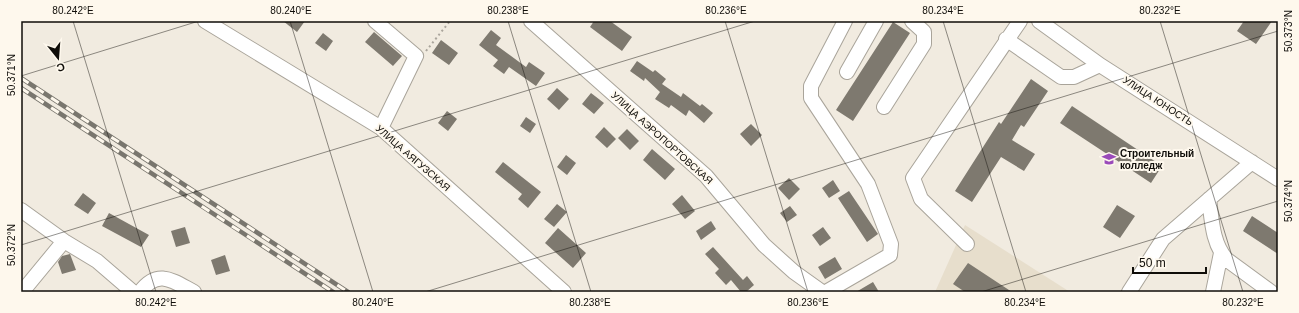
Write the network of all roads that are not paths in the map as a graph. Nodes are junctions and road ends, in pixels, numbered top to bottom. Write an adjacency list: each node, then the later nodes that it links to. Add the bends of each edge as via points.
1 (205, 21): 13 (street, УЛИЦА АЯГУЗСКАЯ)
2 (375, 21): 13 (street, via 416,56)
3 (845, 21): 27 (street, via 811,86 810,98 868,184 891,244 890,255)
4 (876, 21): 11 (street)
5 (912, 21): 12 (street, via 924,32 924,44)
6 (1020, 21): 9 (street)
7 (1039, 21): 10 (street, УЛИЦА ЮНОСТЬ)
8 (540, 24): 26 (street, УЛИЦА АЭРОПОРТОВСКАЯ, via 706,176 764,246)
9 (1006, 39): 10 (street, via 1061,77 1074,77); 19 (street, via 913,178 921,199)
10 (1100, 64): 14 (street, УЛИЦА ЮНОСТЬ)
11 (847, 72)
12 (884, 107)
13 (380, 128): 25 (street, УЛИЦА АЯГУЗСКАЯ)
14 (1252, 162): 15 (street, УЛИЦА ЮНОСТЬ); 16 (street)
15 (1276, 174)
16 (1209, 199): 20 (street, via 1216,245); 28 (street, via 1163,239)
17 (21, 210): 18 (street)
18 (64, 241): 21 (street); 22 (street, via 97,261)
19 (967, 244)
20 (1221, 253): 29 (street); 30 (street)
21 (22, 292)
22 (133, 292)
23 (140, 292): 24 (street, via 148,282 168,278)
24 (194, 292)
25 (564, 292)
26 (822, 292)
27 (826, 292)
28 (1129, 292)
29 (1213, 292)
30 (1271, 292)

